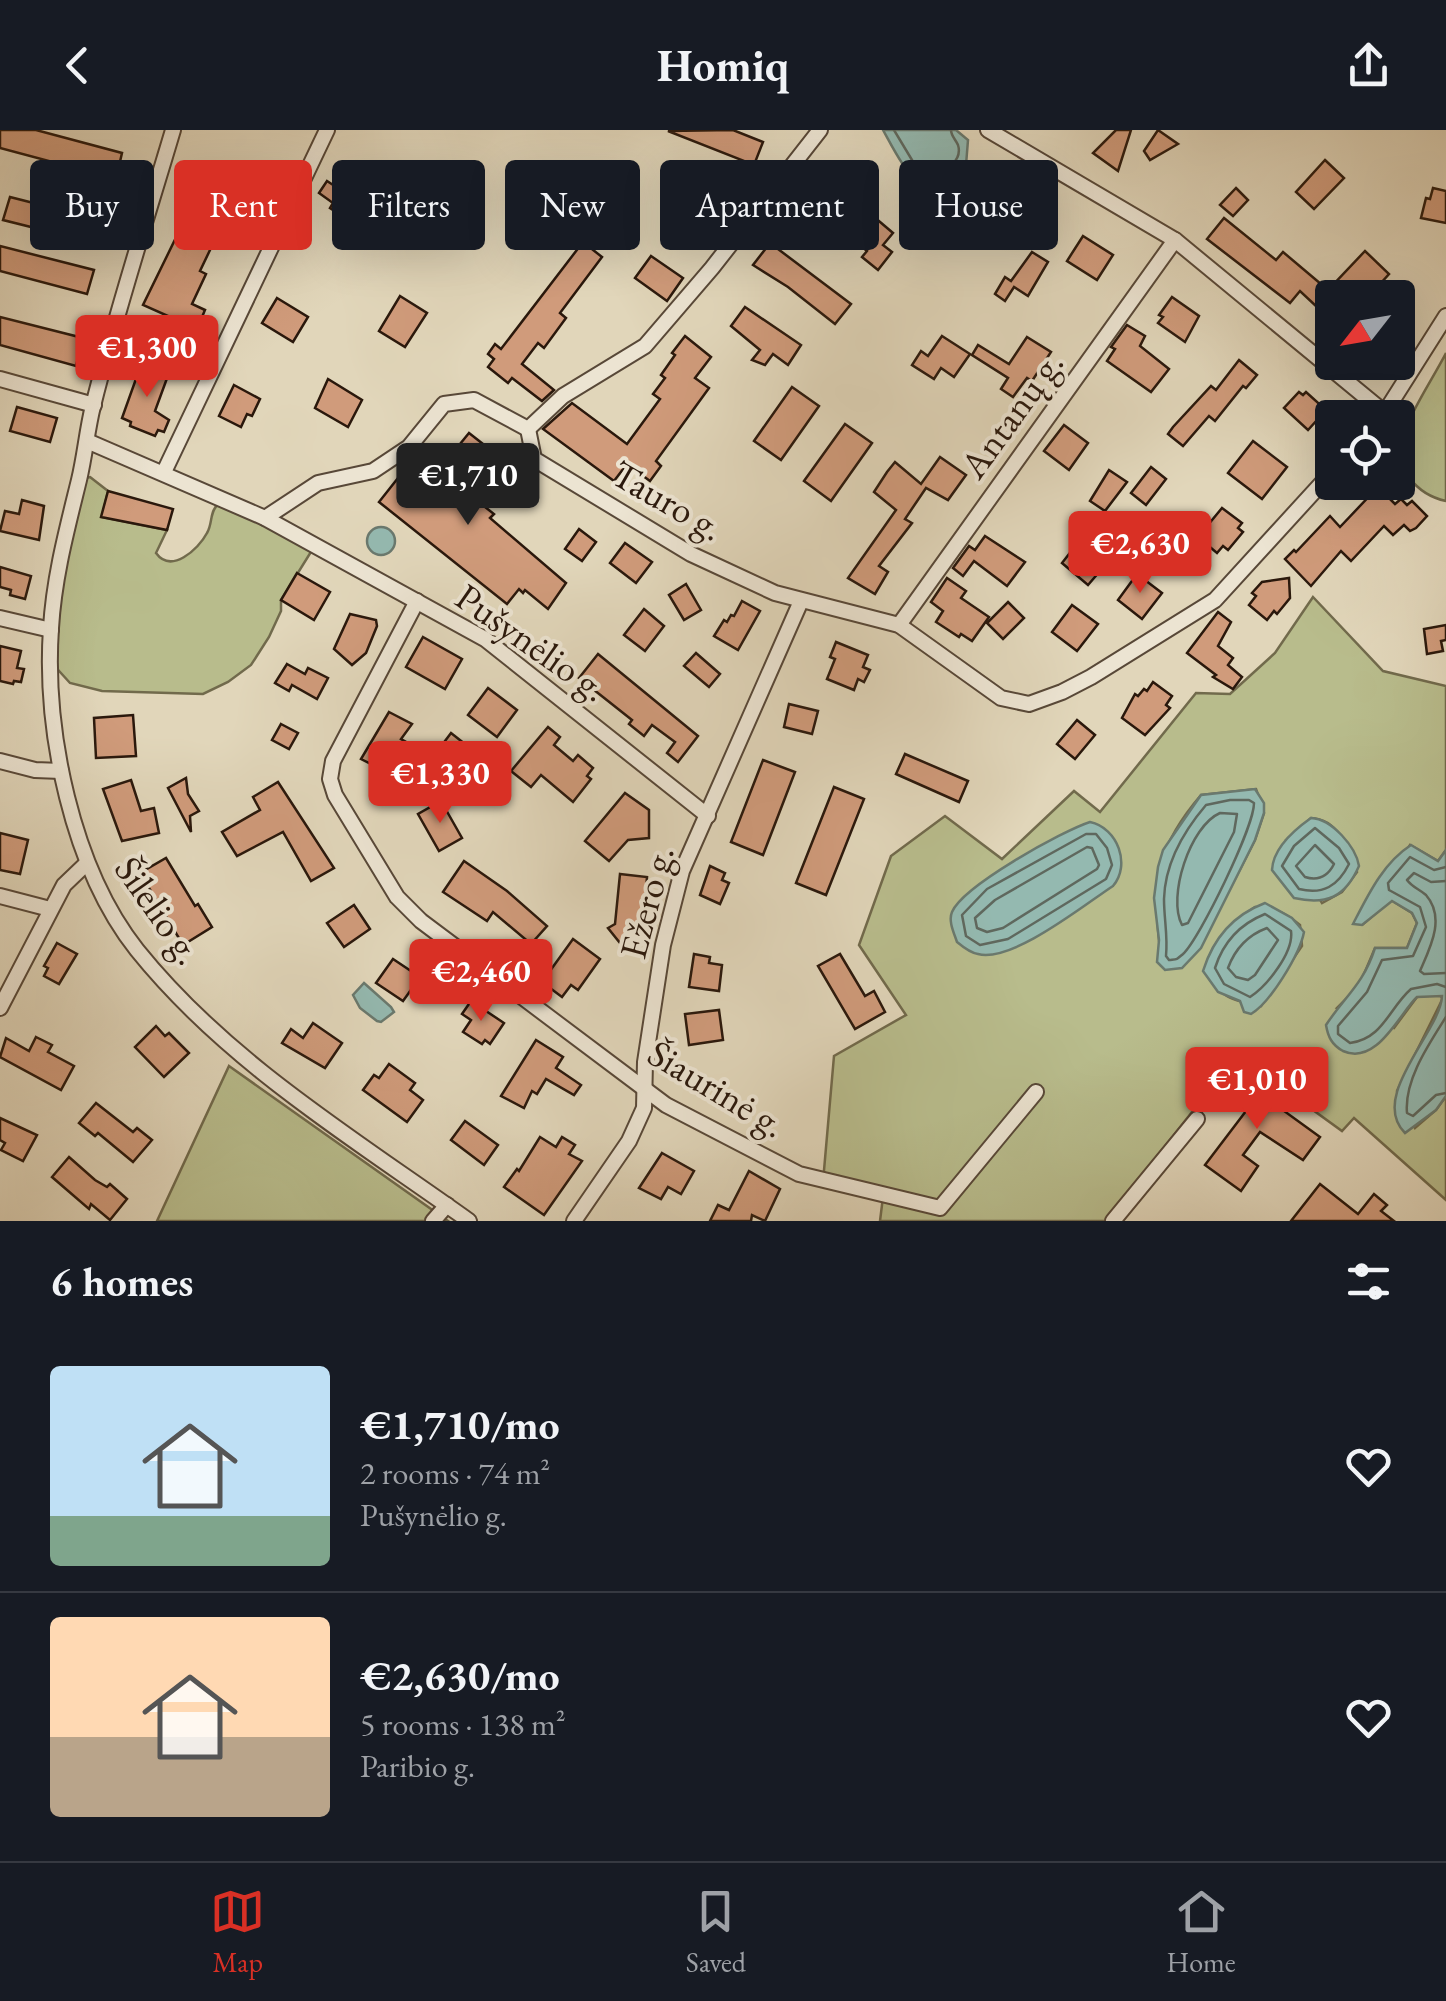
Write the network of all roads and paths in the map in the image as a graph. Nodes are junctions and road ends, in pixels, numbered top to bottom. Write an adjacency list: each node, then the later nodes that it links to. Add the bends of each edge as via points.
1 (174, 130): 10 (street, Šilelio g.)
2 (328, 130): 13 (street)
3 (820, 130): 11 (street, via 645,346 563,396)
4 (988, 130): 5 (street)
5 (1175, 240): 8 (street); 19 (street, Antanų g.)
6 (1446, 316): 9 (street)
7 (0, 380): 10 (street)
8 (1365, 400)
9 (1393, 400)
10 (94, 405): 12 (street, Šilelio g.)
11 (528, 429): 15 (street, via 474,400 444,404 410,448 373,471 318,483); 17 (street, Tauro g., via 534,458 691,554)
12 (87, 441): 13 (street, Pušynėlio g.); 20 (street, Šilelio g.)
13 (164, 472): 15 (street, Pušynėlio g.)
14 (1315, 491): 19 (street, via 1215,600 1091,677 1029,704 1001,698)
15 (264, 518): 16 (street, Pušynėlio g.)
16 (417, 601): 23 (street, Pušynėlio g., via 485,639); 30 (street, Šiaurinė g., via 333,761 335,795 378,869 420,921)
17 (801, 601): 19 (street, Tauro g.); 23 (street, Ežero g.)
18 (0, 618): 20 (street)
19 (899, 625)
20 (51, 630): 22 (street, Šilelio g.)
21 (0, 761): 22 (street)
22 (62, 770): 24 (street, Šilelio g.)
23 (708, 816): 30 (street, Ežero g., via 671,906)
24 (86, 863): 26 (street); 33 (street, Šilelio g., via 137,950 239,1056)
25 (0, 896): 26 (street)
26 (50, 909): 28 (street)
27 (0, 972): 28 (street)
28 (16, 976): 29 (street)
29 (0, 1008)
30 (644, 1086): 31 (street, Šiaurinė g., via 799,1174 940,1208); 36 (street, Ežero g., via 644,1108 629,1141)
31 (1036, 1092)
32 (1198, 1118): 37 (street)
33 (446, 1205): 34 (street); 35 (street, Šilelio g.)
34 (434, 1221)
35 (470, 1221)
36 (574, 1221)
37 (1113, 1221)

